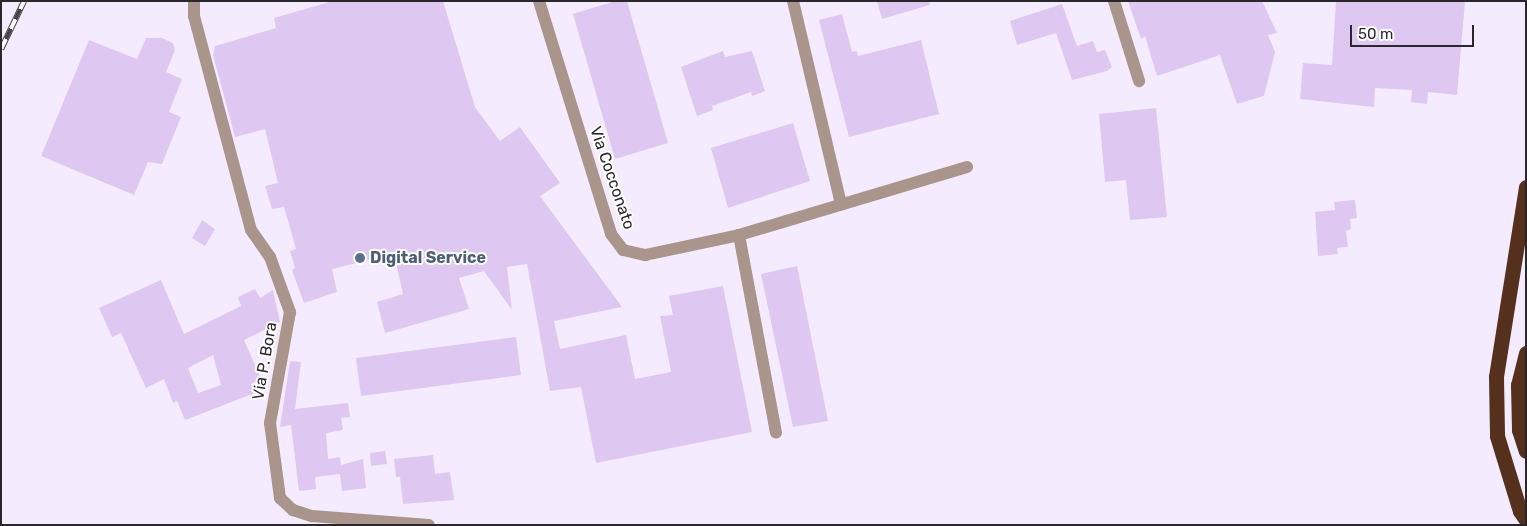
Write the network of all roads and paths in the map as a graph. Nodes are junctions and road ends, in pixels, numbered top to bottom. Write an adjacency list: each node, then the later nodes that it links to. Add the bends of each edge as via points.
1 (194, 1): 14 (street, Via P. Bora, via 194,16 251,230 270,257 290,312 270,423 280,498 293,510 312,516)
2 (540, 1): 9 (street, Via Cocconato, via 611,234 623,250 645,255)
3 (793, 1): 8 (street)
4 (1114, 1): 5 (street)
5 (1139, 81)
6 (967, 166): 8 (street, Via Cocconato)
7 (1526, 186): 13 (highway, via 1496,377 1497,436 1520,511)
8 (841, 204): 9 (street, Via Cocconato)
9 (739, 235): 11 (street)
10 (1526, 353): 12 (highway, via 1518,385 1519,430)
11 (776, 433)
12 (1526, 450)
13 (1526, 520)
14 (429, 525)

